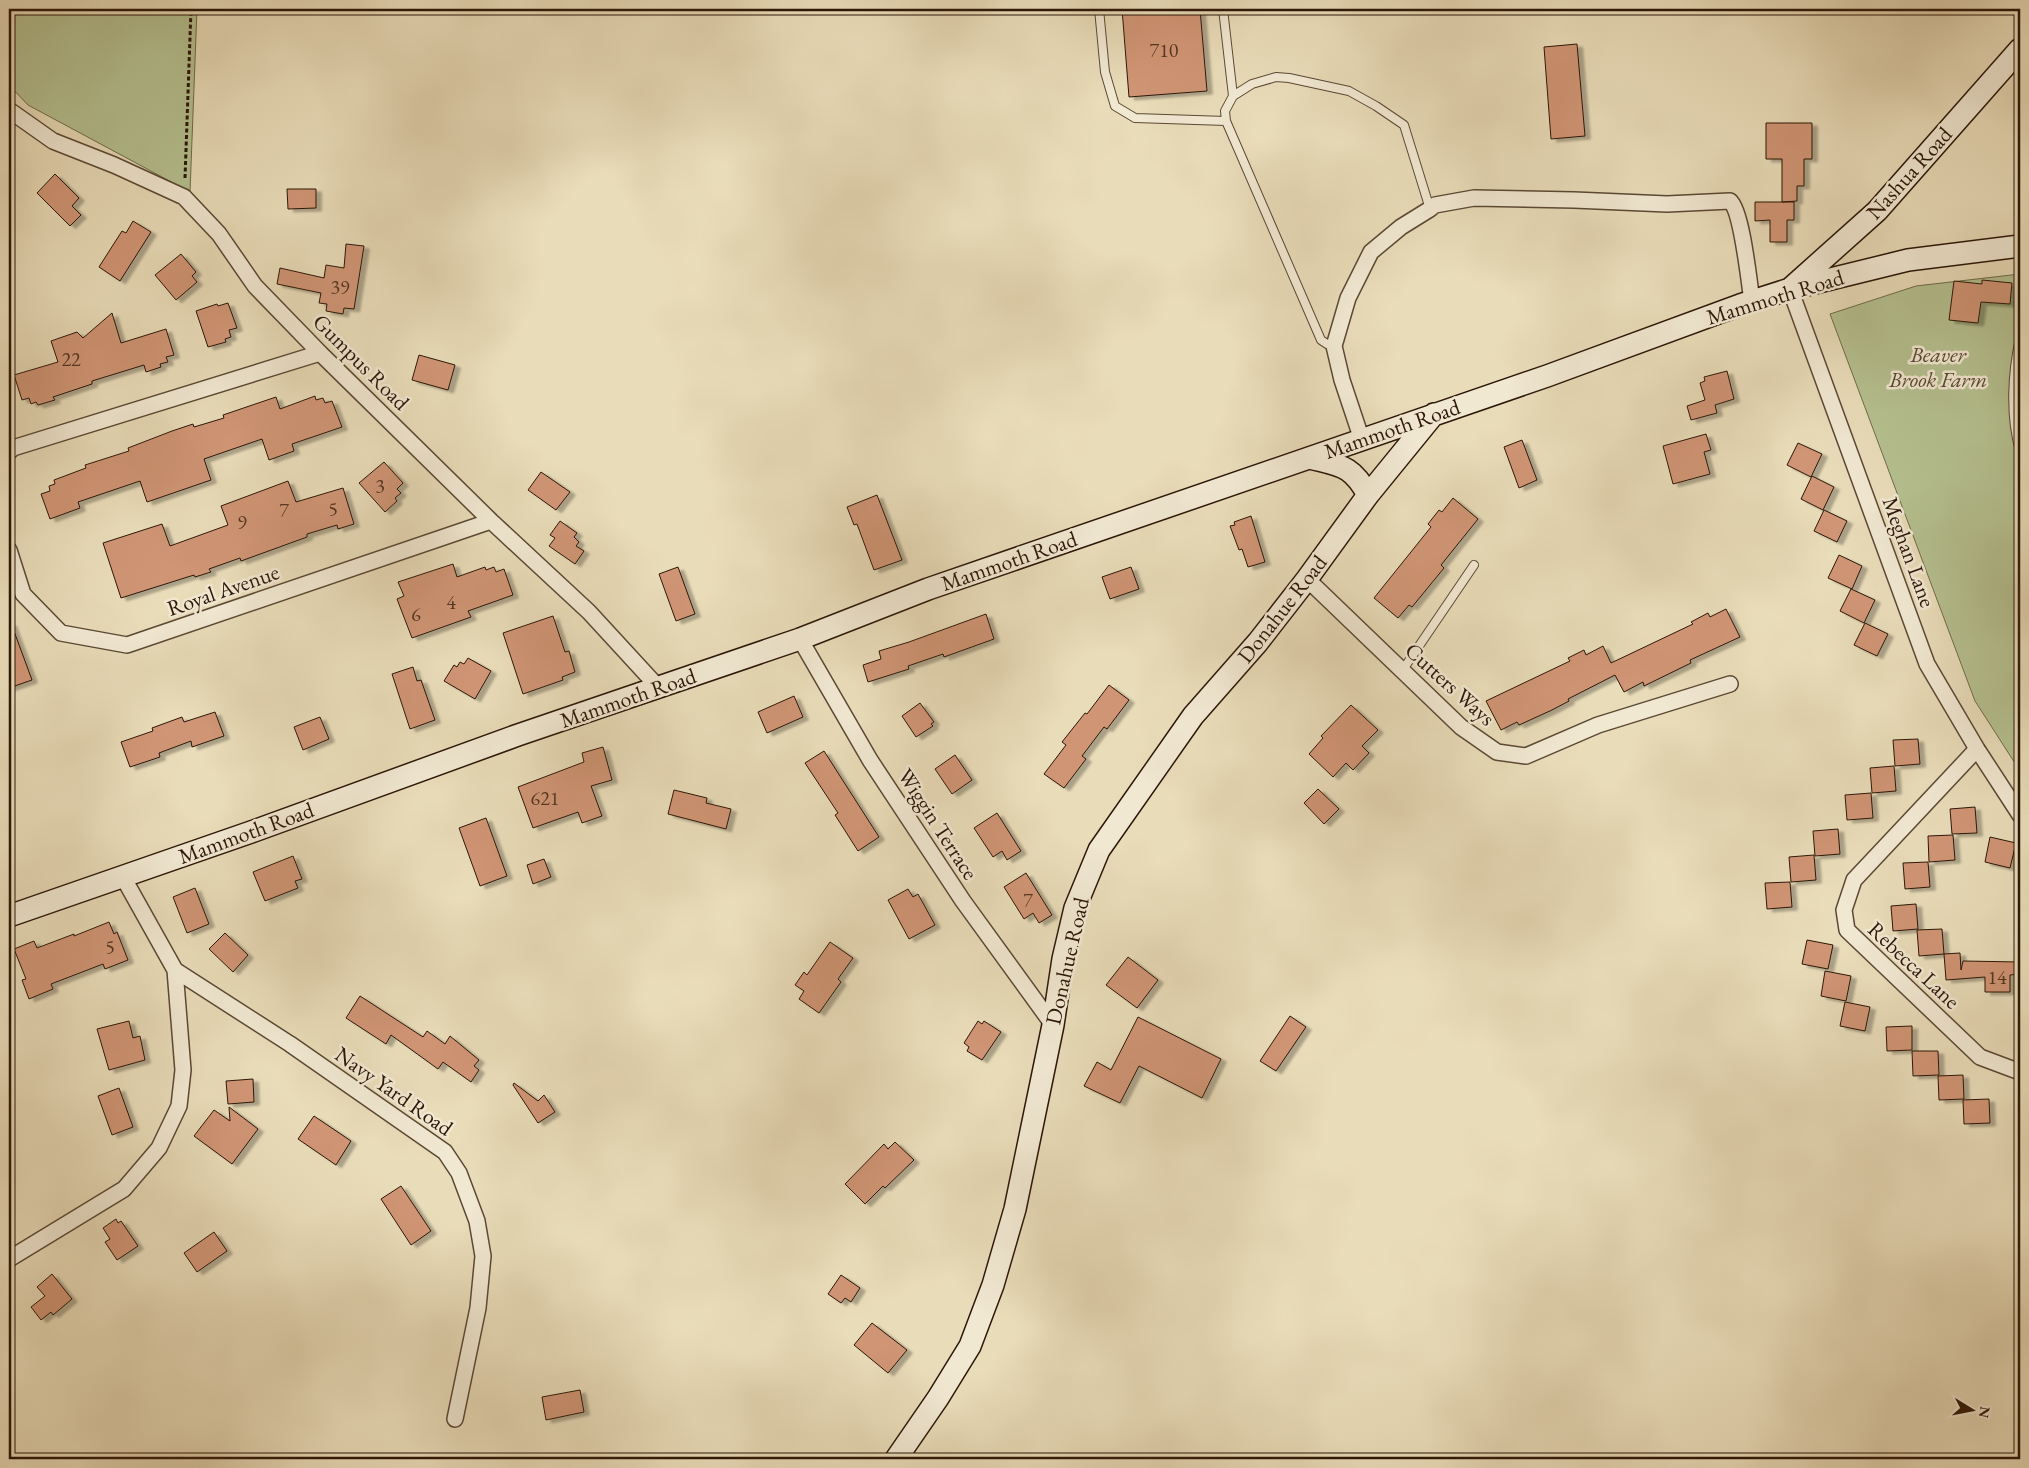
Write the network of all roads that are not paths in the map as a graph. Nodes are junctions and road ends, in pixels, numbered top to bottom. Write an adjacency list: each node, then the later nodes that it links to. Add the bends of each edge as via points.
1 (1099, 9): 6 (lane, via 1105,72 1116,106 1135,118)
2 (1223, 9): 4 (lane)
3 (2020, 49): 9 (main road, Nashua Road, via 1877,210)
4 (1233, 96): 6 (lane, via 1225,111); 7 (lane, via 1276,77 1349,91 1376,106 1404,125)
5 (9, 110): 13 (street, Gumpus Road, via 53,142 184,197 220,234 255,286)
6 (1226, 121): 12 (lane, via 1321,340)
7 (1430, 209): 10 (street, via 1435,205 1474,198 1667,204 1730,201 1739,221); 12 (street, via 1401,227 1371,252 1348,298)
8 (2020, 246): 9 (main road, Mammoth Road, via 1908,260)
9 (1790, 289): 10 (main road, Mammoth Road); 28 (street, Meghan Lane, via 1927,664)
10 (1752, 301): 14 (main road, Mammoth Road)
11 (2020, 338): 16 (lane, via 2014,402)
12 (1334, 346): 15 (street)
13 (320, 353): 17 (street, via 13,448); 20 (street, Gumpus Road)
14 (1434, 414): 15 (main road, Mammoth Road); 19 (main road, Donahue Road)
15 (1362, 440): 18 (main road, Mammoth Road)
16 (2020, 451)
17 (9, 452)
18 (1310, 458): 19 (main road, via 1342,466 1355,473); 24 (main road, Mammoth Road, via 928,589)
19 (1368, 495): 23 (main road, Donahue Road)
20 (491, 521): 21 (street, Royal Avenue, via 127,645 61,633 23,594); 27 (street, Gumpus Road, via 589,612)
21 (9, 550)
22 (1474, 565): 25 (lane)
23 (1307, 579): 25 (street, Cutters Ways); 33 (main road, Donahue Road, via 1258,642 1193,716 1099,850 1075,908)
24 (800, 639): 27 (main road, Mammoth Road); 33 (street, Wiggin Terrace, via 870,760 963,901)
25 (1402, 671): 26 (street, Cutters Ways, via 1461,727 1497,752 1526,756 1598,725)
26 (1730, 684)
27 (658, 687): 30 (main road, Mammoth Road)
28 (1977, 749): 29 (street, Meghan Lane); 34 (street, Rebecca Lane, via 1854,880 1844,910 1846,930 1980,1056)
29 (2020, 815)
30 (123, 877): 31 (main road, Mammoth Road); 32 (street, Navy Yard Road)
31 (9, 916)
32 (175, 970): 35 (street, via 183,1070 179,1106 159,1148 124,1189); 36 (street, Navy Yard Road, via 290,1044 445,1152 459,1173 477,1220 483,1256 478,1308)
33 (1053, 1025): 37 (main road, Donahue Road, via 1016,1209 993,1285 970,1346)
34 (2020, 1072)
35 (9, 1259)
36 (455, 1419)
37 (896, 1459)

